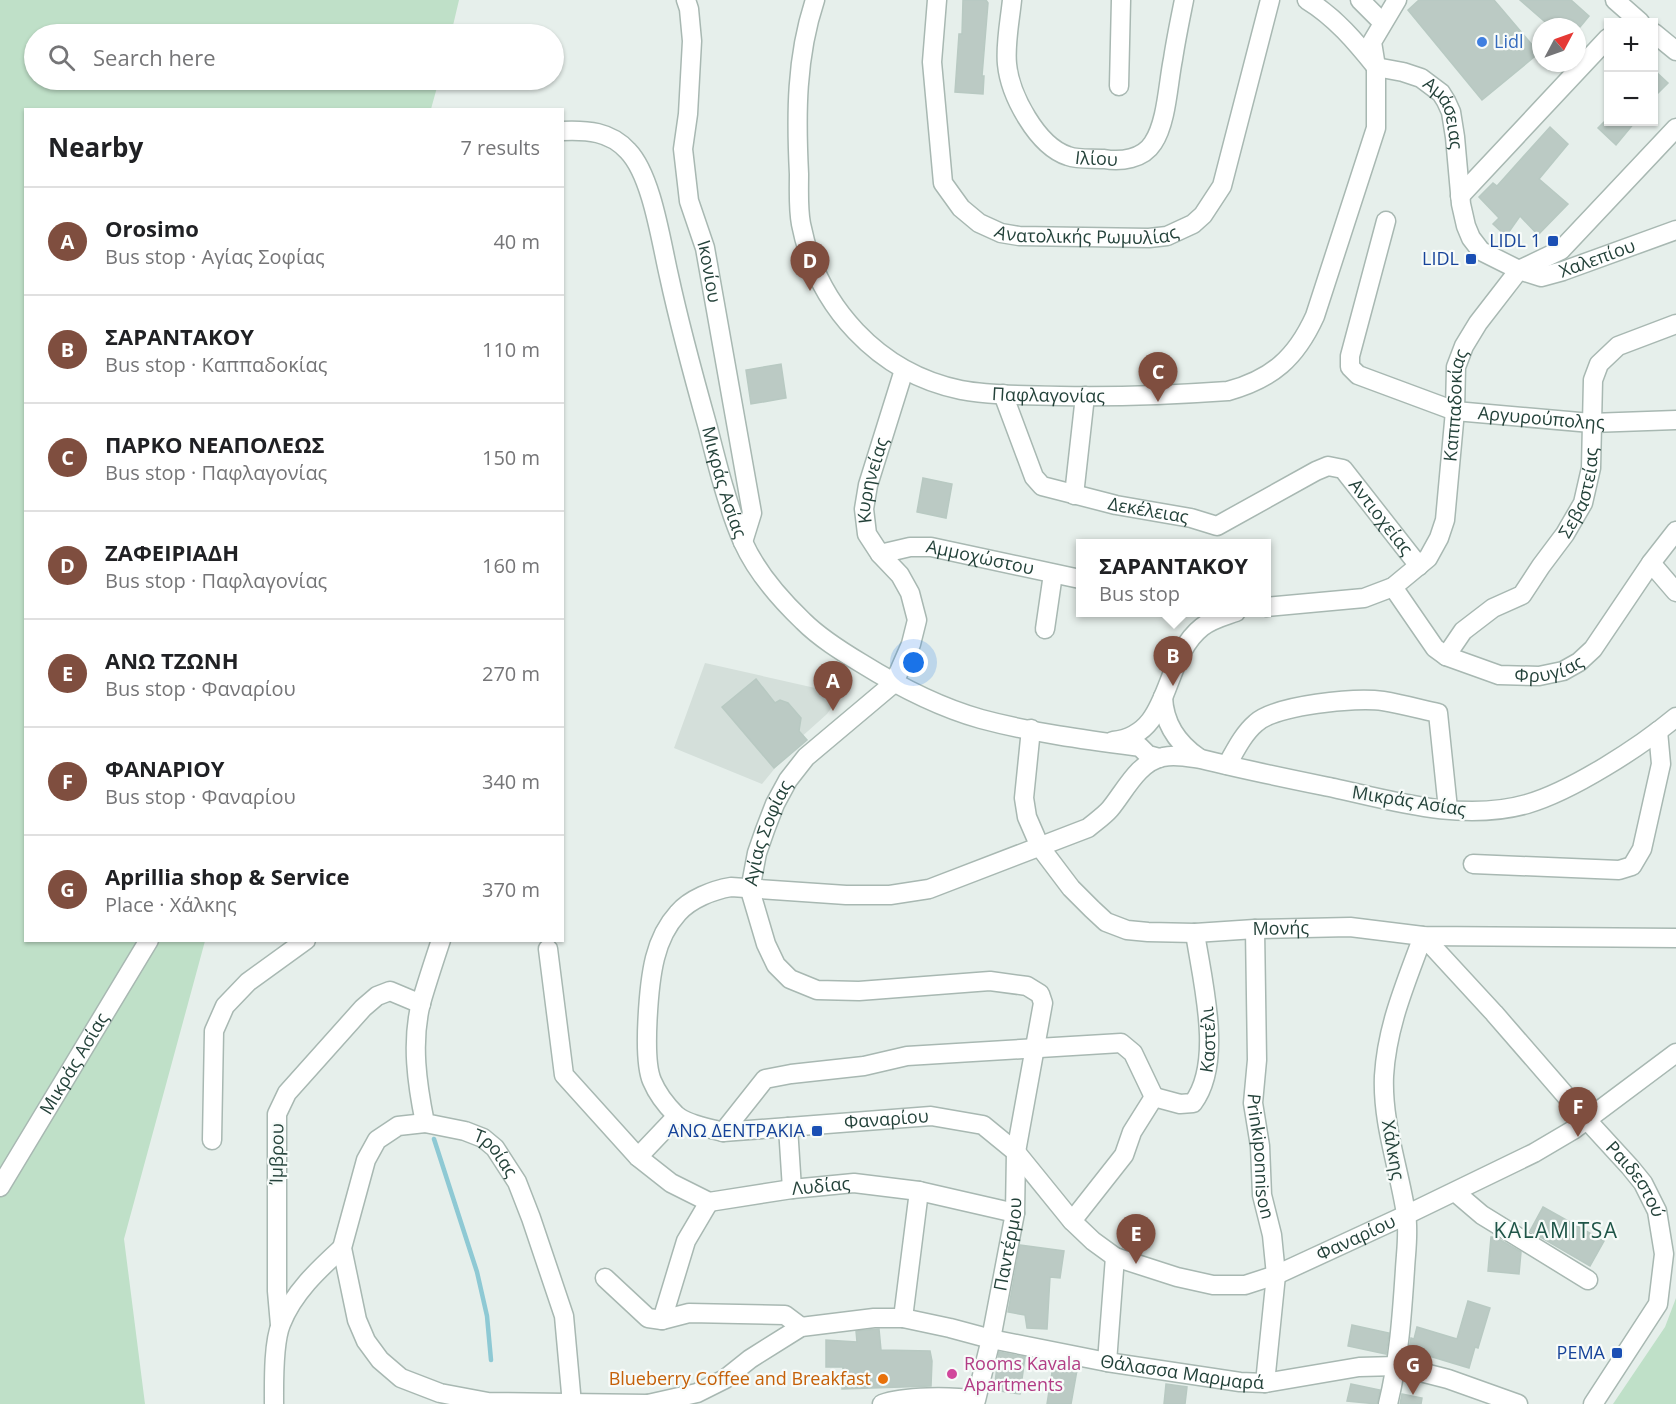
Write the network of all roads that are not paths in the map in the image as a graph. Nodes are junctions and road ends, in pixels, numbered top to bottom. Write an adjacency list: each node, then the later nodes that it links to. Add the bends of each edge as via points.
1 (686, 0): 35 (street, Ικονίου, via 692,41 683,149 689,201 705,248 752,513)
2 (815, 0): 26 (street, Παφλαγονίας, via 803,45 797,99 801,223 821,286 834,305 866,343)
3 (937, 0): 7 (street, Ανατολικής Ρωμυλίας, via 932,62 943,183 961,208 979,223 1019,236 1149,238 1167,236 1193,224 1222,186)
4 (1012, 0): 6 (street, Ιλίου, via 1007,64 1012,86 1031,124 1057,152 1077,159 1111,160 1132,158 1153,144 1166,102)
5 (1121, 0): 16 (street)
6 (1184, 0)
7 (1270, 0)
8 (1307, 0): 15 (street, via 1346,31)
9 (1360, 0): 13 (street)
10 (1397, 0): 13 (street, Παφλαγονίας)
11 (1615, 0): 12 (street)
12 (1629, 18)
13 (1382, 22): 15 (street, Παφλαγονίας, via 1372,42)
14 (1604, 42): 21 (street)
15 (1376, 67): 21 (street, Αμάσειας, via 1421,78 1441,93 1450,112); 28 (street, Παφλαγονίας, via 1376,128 1315,316 1295,351 1279,368 1228,391)
16 (1119, 86)
17 (1676, 128): 20 (street)
18 (564, 131): 35 (street, Μικράς Ασίας, via 584,129 612,138 629,151 645,177 702,407)
19 (1676, 139): 20 (street)
20 (1651, 156): 24 (street, Καππαδοκίας, via 1561,250)
21 (1460, 196): 24 (street, Αμάσειας, via 1466,226 1481,251)
22 (1386, 221): 29 (street, Αργυρούπολης, via 1350,367 1358,375)
23 (1676, 230): 24 (street, Χαλεπίου, via 1541,277)
24 (1518, 270): 29 (street, Καππαδοκίας, via 1464,346 1456,368)
25 (1676, 324): 31 (street, Σεβαστείας, via 1618,346 1599,364 1593,380)
26 (904, 370): 27 (street, Παφλαγονίας, via 961,390); 36 (street, Κυρηνείας, via 864,509 867,534)
27 (1003, 394): 28 (street, Παφλαγονίας); 33 (street, Δεκέλειας, via 1034,477 1042,486)
28 (1085, 396): 33 (street)
29 (1455, 411): 31 (street, Αργυρούπολης); 38 (street, Καππαδοκίας, via 1445,520 1428,558)
30 (1676, 420): 31 (street, Αργυρούπολης)
31 (1591, 423): 46 (street, Σεβαστείας, via 1591,468 1583,503 1565,534 1522,595 1493,608 1463,631)
32 (1343, 469): 33 (street, Δεκέλειας, via 1328,466 1316,471 1217,526); 38 (street, Αντιοχείας)
33 (1074, 495)
34 (1676, 531): 37 (street, Φρυγίας)
35 (743, 542): 47 (street, Μικράς Ασίας, via 766,578 804,623)
36 (880, 554): 39 (street, Αμμοχώστου, via 931,547); 47 (street, Κυρηνείας, via 900,575 917,620)
37 (1651, 563): 42 (street); 46 (street, Φρυγίας, via 1593,649 1563,671 1539,676 1499,675)
38 (1419, 566): 41 (street, Καππαδοκίας)
39 (1053, 574): 40 (street, Αμμοχώστου); 45 (street)
40 (1076, 578)
41 (1393, 587): 43 (street, Καππαδοκίας, via 1364,598); 46 (street, Φρυγίας, via 1435,648)
42 (1676, 592)
43 (1271, 607)
44 (1220, 617): 48 (street, via 1202,627 1188,642)
45 (1045, 629)
46 (1446, 657)
47 (894, 683): 50 (street, Μικράς Ασίας, via 981,719); 61 (street, Αγίας Σοφίας, via 806,757 788,780 756,853)
48 (1165, 690): 52 (street, via 1166,718); 53 (street)
49 (1676, 717): 51 (street, Μικράς Ασίας)
50 (1031, 729): 53 (street, Μικράς Ασίας, via 1101,742); 59 (street, Μονής, via 1024,798 1027,817)
51 (1659, 731): 58 (street, Μικράς Ασίας, via 1594,772 1528,804 1479,812); 60 (street, via 1661,764 1642,849 1632,866 1619,870)
52 (1173, 732): 53 (street, via 1161,722); 54 (street, via 1173,747); 55 (street)
53 (1144, 734): 54 (street, via 1148,755); 57 (street)
54 (1162, 757): 55 (street, Μικράς Ασίας); 57 (street, via 1136,774)
55 (1201, 759): 56 (street, Μικράς Ασίας)
56 (1227, 765): 58 (street, Μικράς Ασίας, via 1406,804); 58 (street, via 1257,722 1276,713 1335,701 1380,700 1438,712)
57 (1124, 790): 59 (street, via 1108,812 1088,828)
58 (1448, 809)
59 (1040, 847): 61 (street, via 928,889 846,895); 63 (street, Μονής, via 1071,888 1106,922 1128,930)
60 (1473, 864)
61 (750, 890): 70 (street, Αγίας Σοφίας, via 776,965 790,979 817,990 859,991 990,981 1027,986); 75 (street, via 721,889 679,911 655,958 647,1026 651,1079)
62 (1255, 929): 63 (street, Μονής); 64 (street, Μονής, via 1350,927); 93 (street, Prinkiponnison, via 1257,1060 1253,1104)
63 (1195, 933): 74 (street, Καστέλι, via 1208,1019 1207,1075 1193,1103)
64 (1424, 936): 65 (street, Μονής); 76 (street, Ραιδεστού); 89 (street, Χάλκης, via 1392,1020 1384,1078 1392,1155)
65 (1676, 938)
66 (148, 942): 83 (street, Μικράς Ασίας)
67 (303, 942): 80 (street, via 248,982 225,1006 214,1031)
68 (440, 942): 71 (street)
69 (548, 949): 82 (street, via 564,1075)
70 (1040, 994): 72 (street, Παντέρμου, via 1043,1003)
71 (421, 1004): 77 (street, via 416,1050); 98 (street, Ίμβρου, via 390,991 377,996 287,1093 277,1114)
72 (1034, 1048): 74 (street, via 1121,1043 1132,1053); 79 (street, via 907,1056 765,1079); 81 (street, Παντέρμου)
73 (1676, 1053): 76 (street, Φαναρίου)
74 (1154, 1097): 90 (street, via 1132,1132 1124,1155)
75 (677, 1116): 79 (street, Φαναρίου); 82 (street)
76 (1586, 1119): 86 (street, Φαναρίου, via 1534,1153); 110 (street, Ραιδεστού, via 1643,1182 1657,1211 1664,1254 1658,1304)
77 (425, 1123): 91 (street, Θάλασσα Μαρμαρά, via 398,1126 377,1140 366,1160); 104 (street, Τροίας, via 483,1138 495,1148 517,1182 564,1316)
78 (788, 1127): 79 (street, Φαναρίου); 81 (street, Φαναρίου, via 931,1116 983,1125); 84 (street)
79 (723, 1132)
80 (212, 1140)
81 (1016, 1152): 88 (street, Παντέρμου); 90 (street, Φαναρίου)
82 (638, 1157): 87 (street, via 671,1183)
83 (0, 1187)
84 (792, 1189): 85 (street, Λυδίας, via 854,1183); 87 (street, Λυδίας)
85 (918, 1191): 88 (street, Λυδίας); 96 (street)
86 (1455, 1192): 89 (street, Φαναρίου); 95 (street, via 1482,1215)
87 (709, 1202): 97 (street, via 686,1241)
88 (1015, 1213): 100 (street, Παντέρμου)
89 (1406, 1215): 93 (street, Φαναρίου); 102 (street, Χάλκης)
90 (1072, 1221): 92 (street, Φαναρίου)
91 (342, 1248): 98 (street, Ίμβρου, via 312,1275); 104 (street, Θάλασσα Μαρμαρά, via 357,1320 366,1341 401,1378 440,1393 488,1402)
92 (1114, 1257): 93 (street, Φαναρίου, via 1213,1286 1245,1285); 101 (street)
93 (1275, 1275): 103 (street, Prinkiponnison)
94 (605, 1278): 97 (street, via 648,1318)
95 (1588, 1280)
96 (903, 1318): 99 (street, Θάλασσα Μαρμαρά); 100 (street, Θάλασσα Μαρμαρά)
97 (662, 1320): 99 (street, via 689,1313 785,1316)
98 (280, 1325): 105 (street, Ίμβρου, via 273,1372)
99 (801, 1327): 106 (street, Θάλασσα Μαρμαρά, via 725,1379 697,1393)
100 (991, 1340): 101 (street, Θάλασσα Μαρμαρά); 107 (street, Παντέρμου, via 976,1400 955,1397)
101 (1107, 1362): 103 (street, Θάλασσα Μαρμαρά)
102 (1397, 1366): 103 (street, Θάλασσα Μαρμαρά, via 1359,1366); 108 (street, Χάλκης); 109 (street, Θάλασσα Μαρμαρά)
103 (1265, 1383)
104 (571, 1403): 106 (street, Θάλασσα Μαρμαρά)
105 (274, 1404)
106 (648, 1404)
107 (882, 1404)
108 (1388, 1404)
109 (1518, 1404)
110 (1593, 1404)

